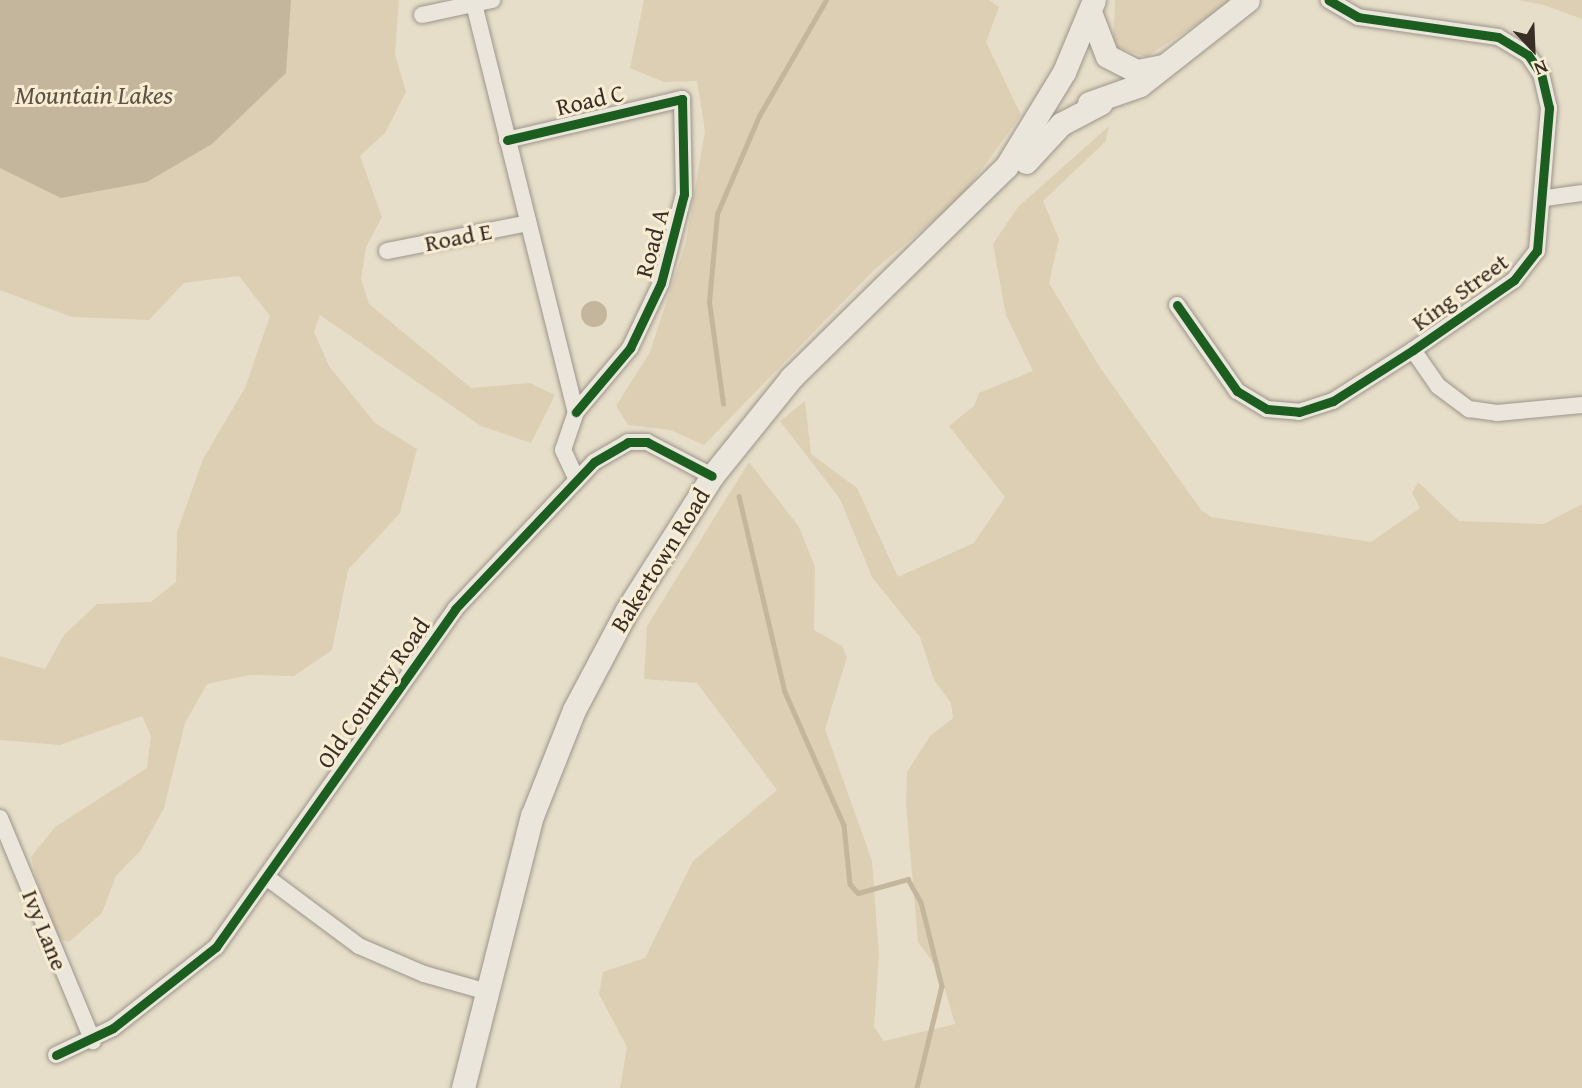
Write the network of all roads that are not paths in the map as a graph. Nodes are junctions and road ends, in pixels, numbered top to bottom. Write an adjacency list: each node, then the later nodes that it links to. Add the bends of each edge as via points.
1 (492, 0): 4 (street)
2 (1248, 0): 7 (main road)
3 (1328, 0): 13 (street, King Street, via 1358,17 1498,37 1528,55 1548,100)
4 (474, 4): 6 (street); 11 (street)
5 (1092, 6): 7 (main road, via 1101,47 1116,63 1138,71); 8 (main road, Bakertown Road)
6 (422, 15)
7 (1168, 64): 10 (main road)
8 (1051, 96): 10 (main road); 16 (main road, Bakertown Road, via 993,183)
9 (682, 99): 11 (street, Road C); 20 (street, Road A, via 684,194 662,283 631,348)
10 (1101, 103): 16 (main road, via 1042,140 971,225)
11 (507, 140): 14 (street)
12 (1582, 193): 13 (street)
13 (1546, 198): 18 (street, King Street, via 1540,243 1523,271)
14 (528, 223): 15 (street, Road E); 20 (street)
15 (387, 251)
16 (922, 252): 21 (main road, Bakertown Road, via 791,378)
17 (1177, 305): 18 (street, King Street, via 1226,382 1245,398 1281,411 1333,401)
18 (1413, 350): 19 (street, via 1438,386 1469,409 1497,413)
19 (1582, 405)
20 (576, 412): 22 (street, via 564,450)
21 (712, 477): 22 (street, Old Country Road, via 665,449 636,441 611,449); 25 (main road, Bakertown Road, via 627,610 574,710 532,816)
22 (576, 478): 24 (street, Old Country Road, via 455,609)
23 (0, 818): 26 (street, Ivy Lane)
24 (269, 879): 25 (street, via 359,946 424,974); 26 (street, Old Country Road, via 216,947)
25 (484, 991): 28 (main road, Bakertown Road)
26 (93, 1041): 27 (street, Old Country Road)
27 (56, 1055)
28 (463, 1088)

